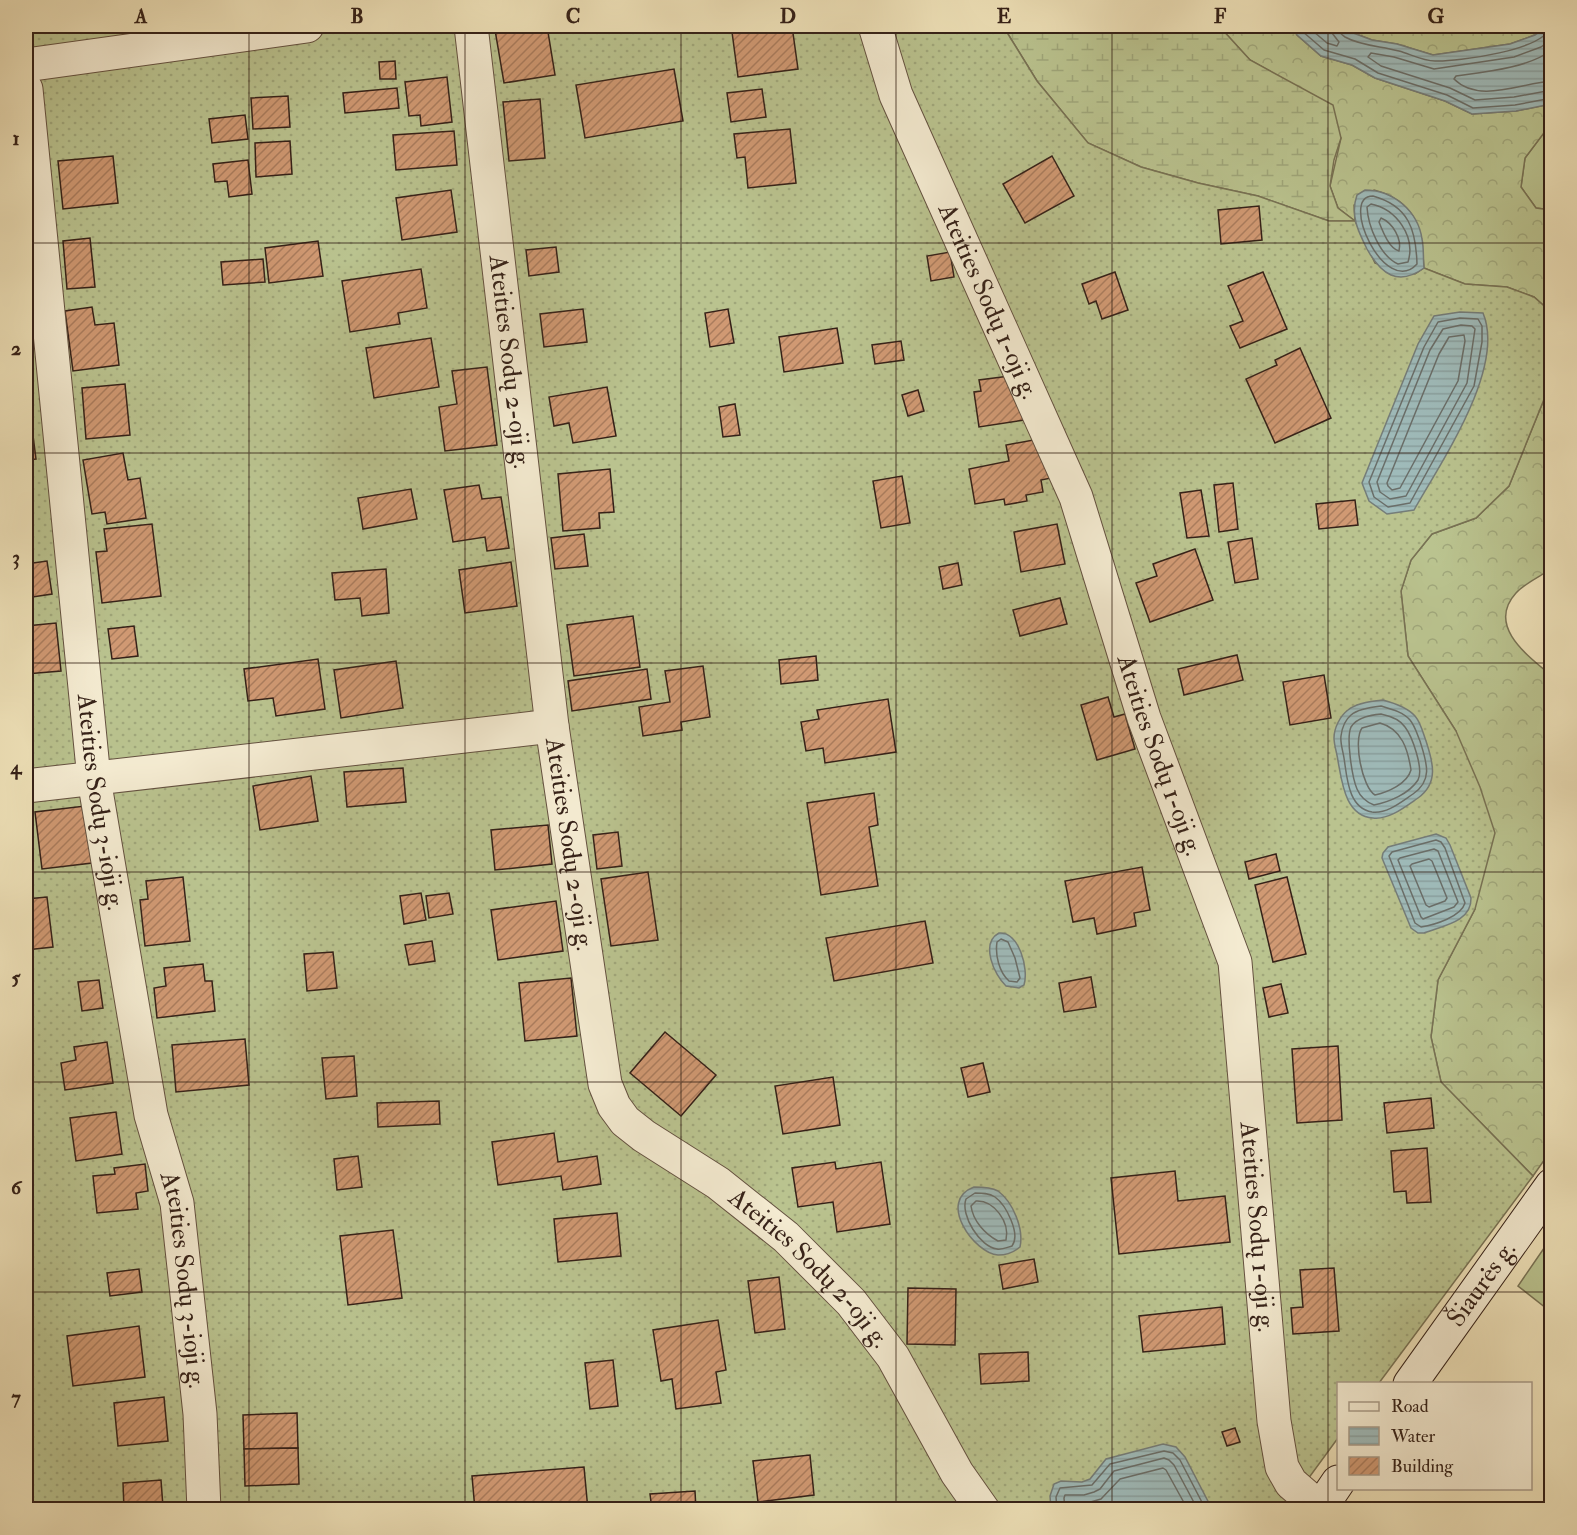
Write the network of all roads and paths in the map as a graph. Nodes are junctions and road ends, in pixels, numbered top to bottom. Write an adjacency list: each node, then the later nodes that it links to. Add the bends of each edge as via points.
1 (307, 26): 4 (street)
2 (471, 26): 6 (street, Ateities Sodų 2-oji g.)
3 (875, 26): 14 (street, Ateities Sodų 1-oji g., via 896,95 1076,497 1144,718 1235,962 1274,1421 1282,1467 1291,1483)
4 (26, 65)
5 (26, 90): 7 (street, Ateities Sodų 3-ioji g.)
6 (552, 726): 7 (street); 13 (street, Ateities Sodų 2-oji g., via 605,1084 614,1106 644,1136 718,1183 786,1237 851,1302 893,1357 957,1473)
7 (94, 779): 8 (street); 12 (street, Ateities Sodų 3-ioji g., via 151,1115 177,1203 200,1414)
8 (26, 786)
9 (1551, 1185): 10 (street, Šiaurės g.)
10 (1411, 1382)
11 (1337, 1483): 14 (street)
12 (204, 1509)
13 (983, 1509)
14 (1319, 1509)

